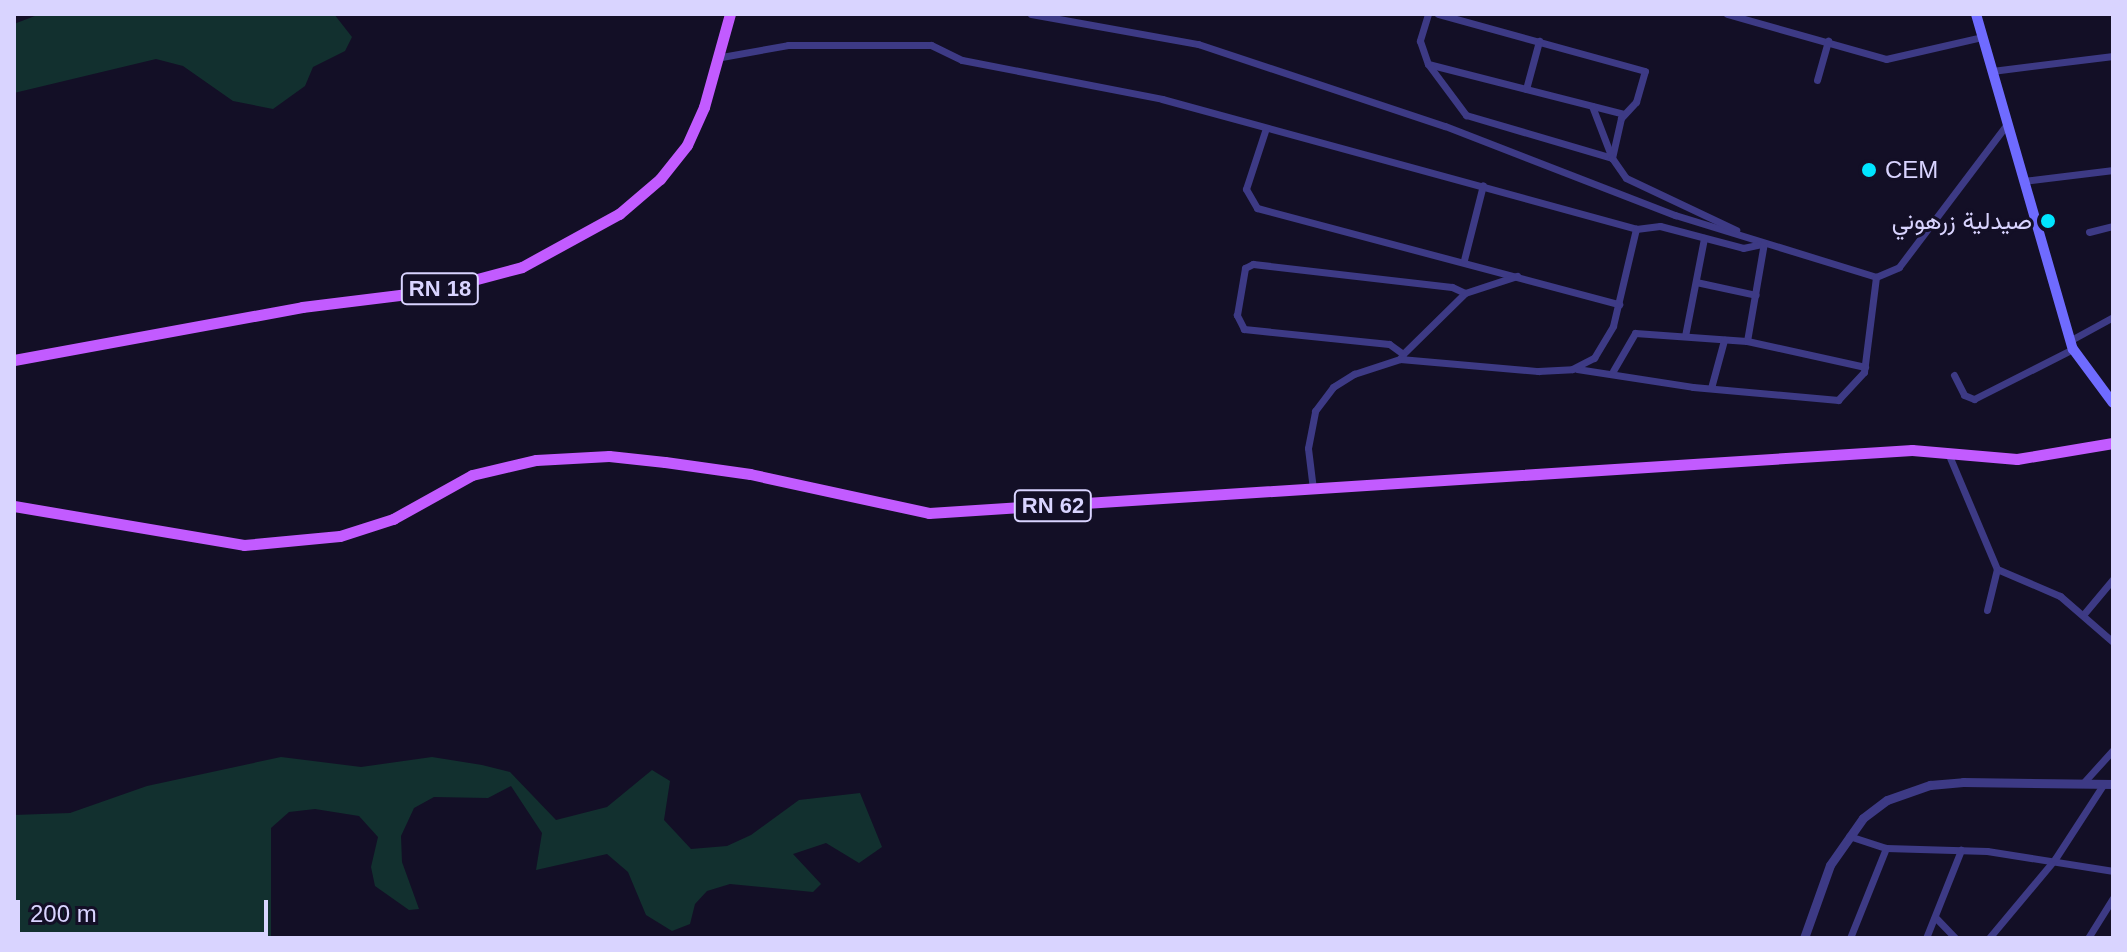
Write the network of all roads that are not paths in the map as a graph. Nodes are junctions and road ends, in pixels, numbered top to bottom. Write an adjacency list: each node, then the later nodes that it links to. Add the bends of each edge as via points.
1 (730, 14): 11 (main road, RN 18, via 727,36)
2 (1031, 14): 28 (street, via 1198,44 1445,126 1675,215)
3 (1428, 14): 12 (street, via 1420,41)
4 (1438, 14): 8 (street)
5 (1727, 14): 9 (street)
6 (1976, 14): 7 (main road)
7 (1982, 37): 9 (street, via 1891,59); 13 (main road)
8 (1539, 41): 15 (street); 17 (street, via 1645,71 1636,102)
9 (1828, 41): 14 (street)
10 (2113, 56): 13 (street)
11 (715, 58): 19 (street, via 788,45 931,45 962,60 1148,95); 42 (main road, RN 18, via 704,107 687,145 660,179 619,214 522,267 432,291 302,307)
12 (1428, 64): 15 (street); 20 (street, via 1466,115)
13 (1992, 71): 18 (main road)
14 (1817, 80)
15 (1526, 89): 16 (street)
16 (1592, 106): 17 (street); 20 (street)
17 (1624, 114): 20 (street)
18 (2007, 124): 22 (main road); 31 (street, via 1899,267)
19 (1266, 128): 23 (street); 29 (street, via 1246,189 1257,208)
20 (1612, 158): 28 (street, via 1626,178)
21 (2113, 170): 22 (street)
22 (2023, 181): 40 (main road)
23 (1483, 185): 25 (street); 29 (street)
24 (2113, 226): 26 (street)
25 (1636, 229): 27 (street, via 1660,226); 35 (street)
26 (2089, 232)
27 (1704, 238): 28 (street, via 1743,248); 32 (street)
28 (1764, 243): 31 (street); 34 (street)
29 (1464, 260): 30 (street)
30 (1517, 276): 33 (street); 35 (street)
31 (1876, 277): 43 (street)
32 (1696, 282): 34 (street); 37 (street)
33 (1465, 293): 41 (street); 41 (street, via 1452,287 1253,264 1242,274 1237,315 1244,329 1389,344)
34 (1756, 295): 39 (street)
35 (1619, 304): 44 (street, via 1603,347)
36 (2113, 317): 40 (street)
37 (1685, 336): 38 (street); 45 (street, via 1635,333)
38 (1724, 340): 39 (street); 47 (street)
39 (1747, 341): 43 (street)
40 (2072, 344): 46 (street, via 1974,399 1964,395); 48 (main road)
41 (1402, 356): 44 (street, via 1538,371); 51 (street, via 1342,380 1322,398 1309,438)
42 (14, 360)
43 (1865, 367): 47 (street, via 1859,382 1832,401)
44 (1572, 369): 45 (street)
45 (1613, 371): 47 (street)
46 (1954, 375)
47 (1711, 388)
48 (2113, 403)
49 (2113, 443): 50 (main road, RN 62, via 2017,459)
50 (1948, 453): 51 (main road, RN 62, via 1912,450); 53 (street)
51 (1313, 489): 52 (main road, RN 62, via 929,513 750,474 609,456 503,465 472,475 393,519 340,536 276,544 214,543)
52 (14, 506)
53 (1997, 569): 55 (street); 56 (street, via 2049,590)
54 (2113, 579): 56 (street)
55 (1987, 610)
56 (2083, 615): 57 (street)
57 (2113, 642)
58 (2113, 750): 59 (street)
59 (2084, 782): 60 (street); 61 (street, via 1930,785 1887,800)
60 (2108, 784): 64 (street)
61 (1849, 836): 62 (street); 68 (street, via 1830,865)
62 (1886, 848): 63 (street); 69 (street)
63 (1961, 850): 64 (street); 67 (street)
64 (2051, 863): 65 (street); 72 (street)
65 (2113, 871)
66 (2113, 898): 73 (street)
67 (1935, 917): 70 (street); 71 (street)
68 (1804, 938)
69 (1850, 938)
70 (1926, 938)
71 (1955, 938)
72 (1989, 938)
73 (2088, 938)

